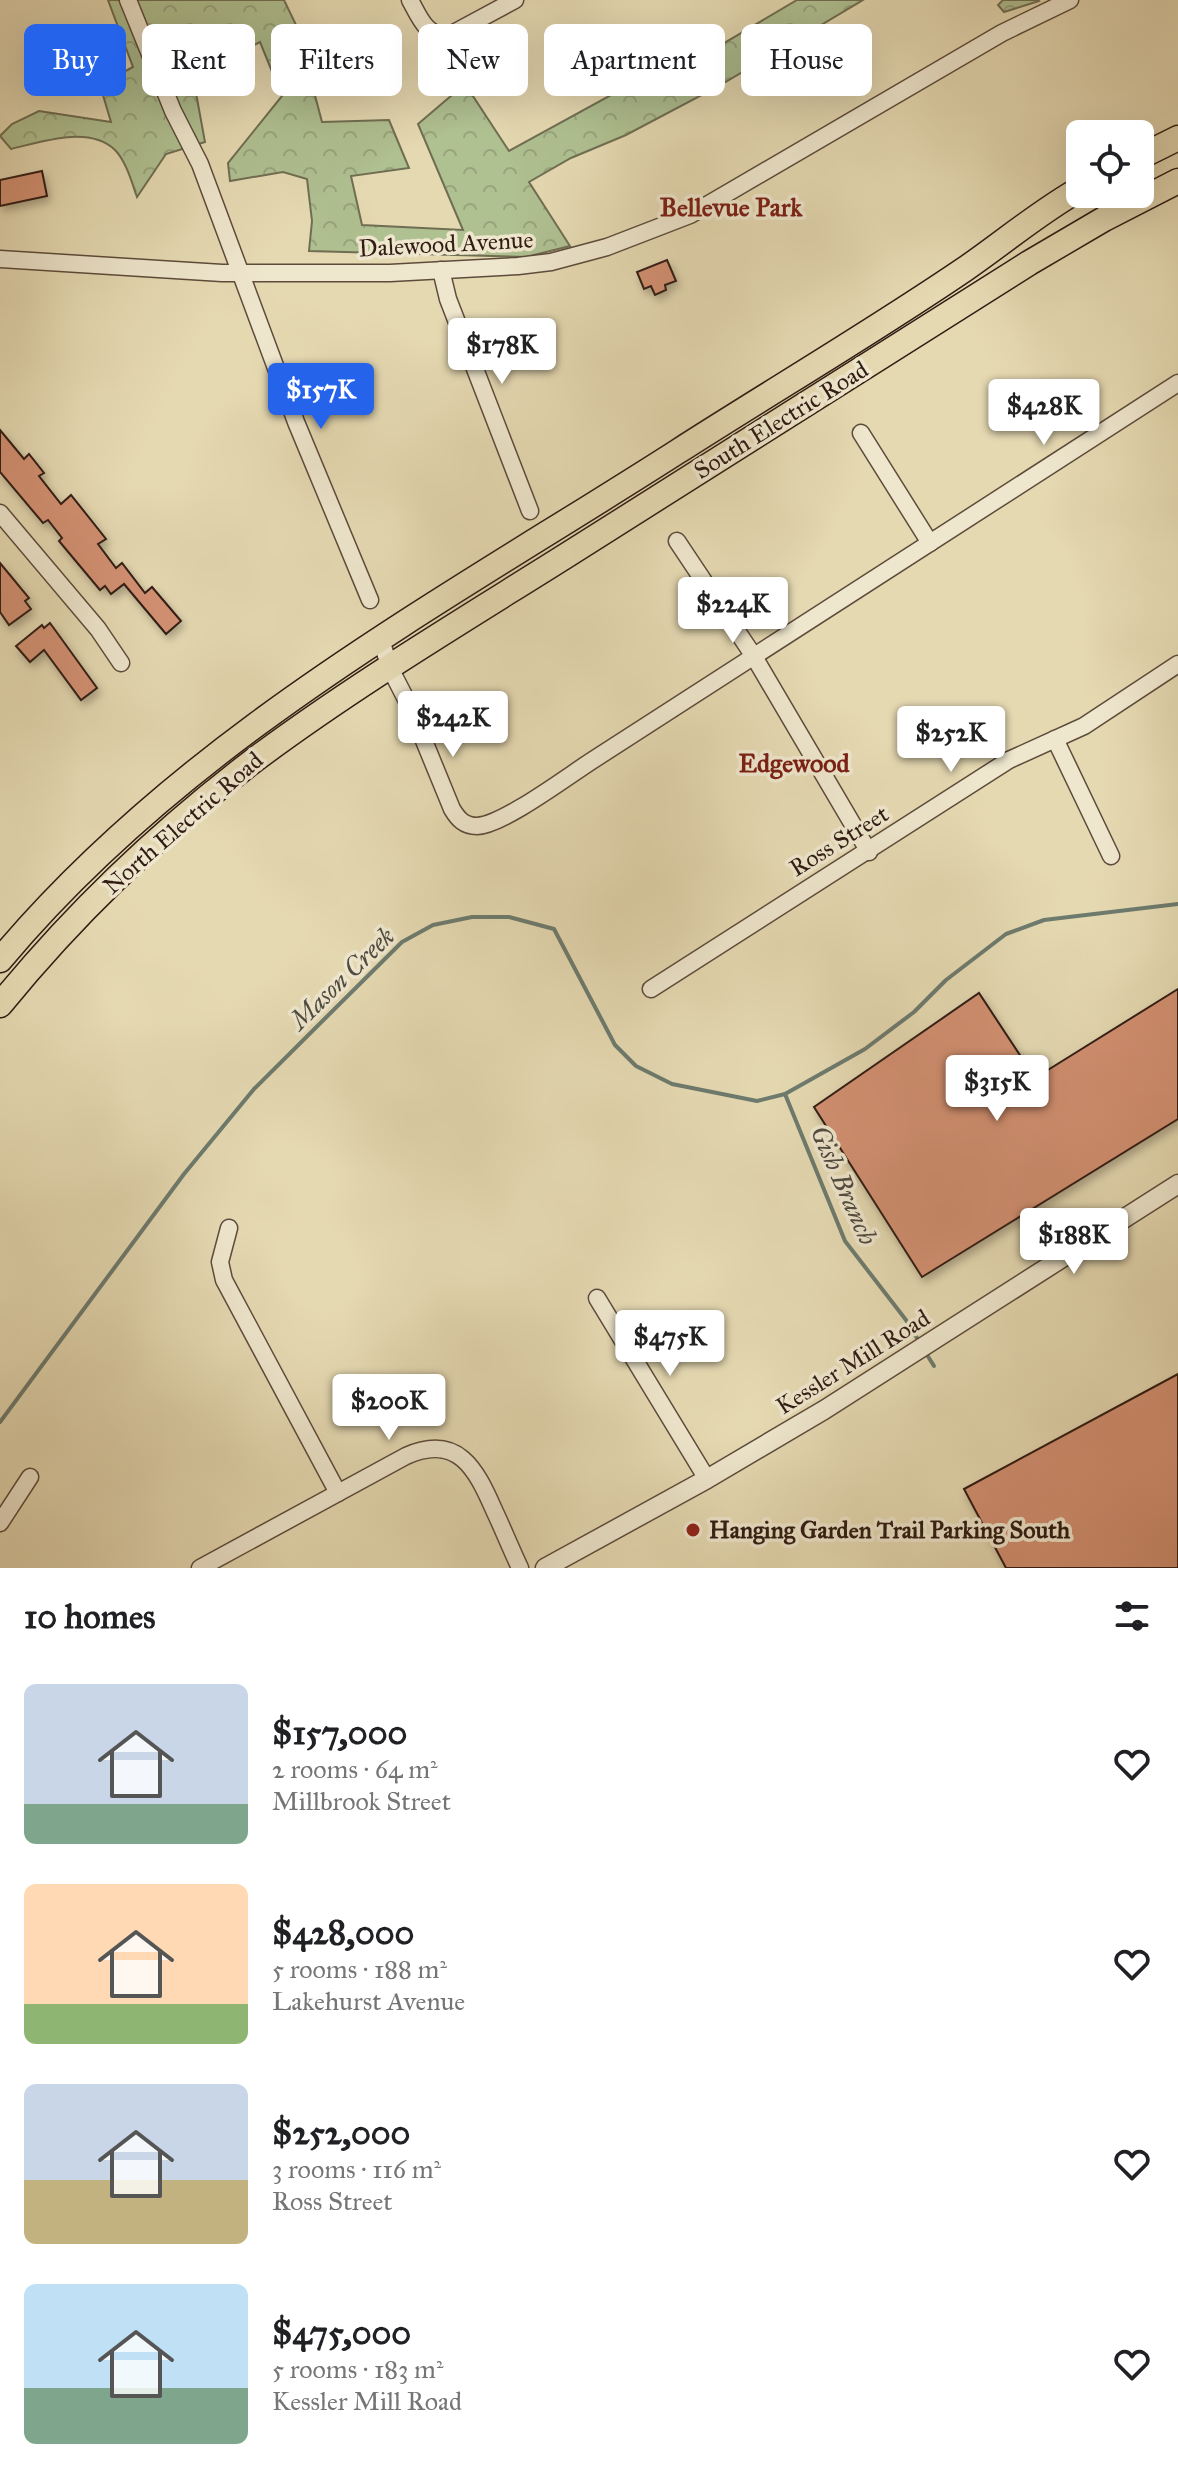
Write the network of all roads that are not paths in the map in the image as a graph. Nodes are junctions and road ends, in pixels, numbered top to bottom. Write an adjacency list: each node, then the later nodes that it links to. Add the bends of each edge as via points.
1 (128, 0): 11 (street)
2 (410, 0): 3 (street, via 423,24 448,36)
3 (515, 0)
4 (1070, 0): 10 (street, Dalewood Avenue, via 1002,33 690,215 551,262)
5 (1178, 138): 6 (main road)
6 (1154, 150)
7 (1178, 181): 23 (main road, South Electric Road, via 1029,263)
8 (1066, 199): 19 (main road, South Electric Road, via 965,269)
9 (0, 259): 11 (street, Dalewood Avenue)
10 (441, 270): 11 (street, Dalewood Avenue); 14 (street)
11 (241, 273): 18 (street)
12 (1178, 383): 17 (street)
13 (861, 433): 17 (street)
14 (530, 511)
15 (0, 513): 21 (street)
16 (677, 541): 20 (street)
17 (930, 543): 20 (street)
18 (370, 600)
19 (381, 640): 23 (street); 27 (main road, North Electric Road, via 194,770 95,858)
20 (753, 655): 23 (street, via 485,825 458,819); 25 (street)
21 (121, 663)
22 (1178, 664): 24 (street, Ross Street)
23 (390, 668): 29 (main road, North Electric Road, via 285,738 191,811 75,920)
24 (1055, 739): 25 (street, Ross Street, via 1009,760); 26 (street)
25 (869, 852): 28 (street, Ross Street)
26 (1111, 856)
27 (0, 960)
28 (651, 989)
29 (0, 1005)
30 (1178, 1184): 34 (street, Kessler Mill Road)
31 (229, 1228): 35 (street, via 220,1262 224,1280)
32 (597, 1298): 34 (street)
33 (30, 1477): 36 (street)
34 (707, 1479): 39 (street, Kessler Mill Road)
35 (338, 1493): 37 (street); 38 (street, via 423,1448 445,1450 478,1474)
36 (0, 1523)
37 (200, 1568)
38 (520, 1568)
39 (545, 1568)

